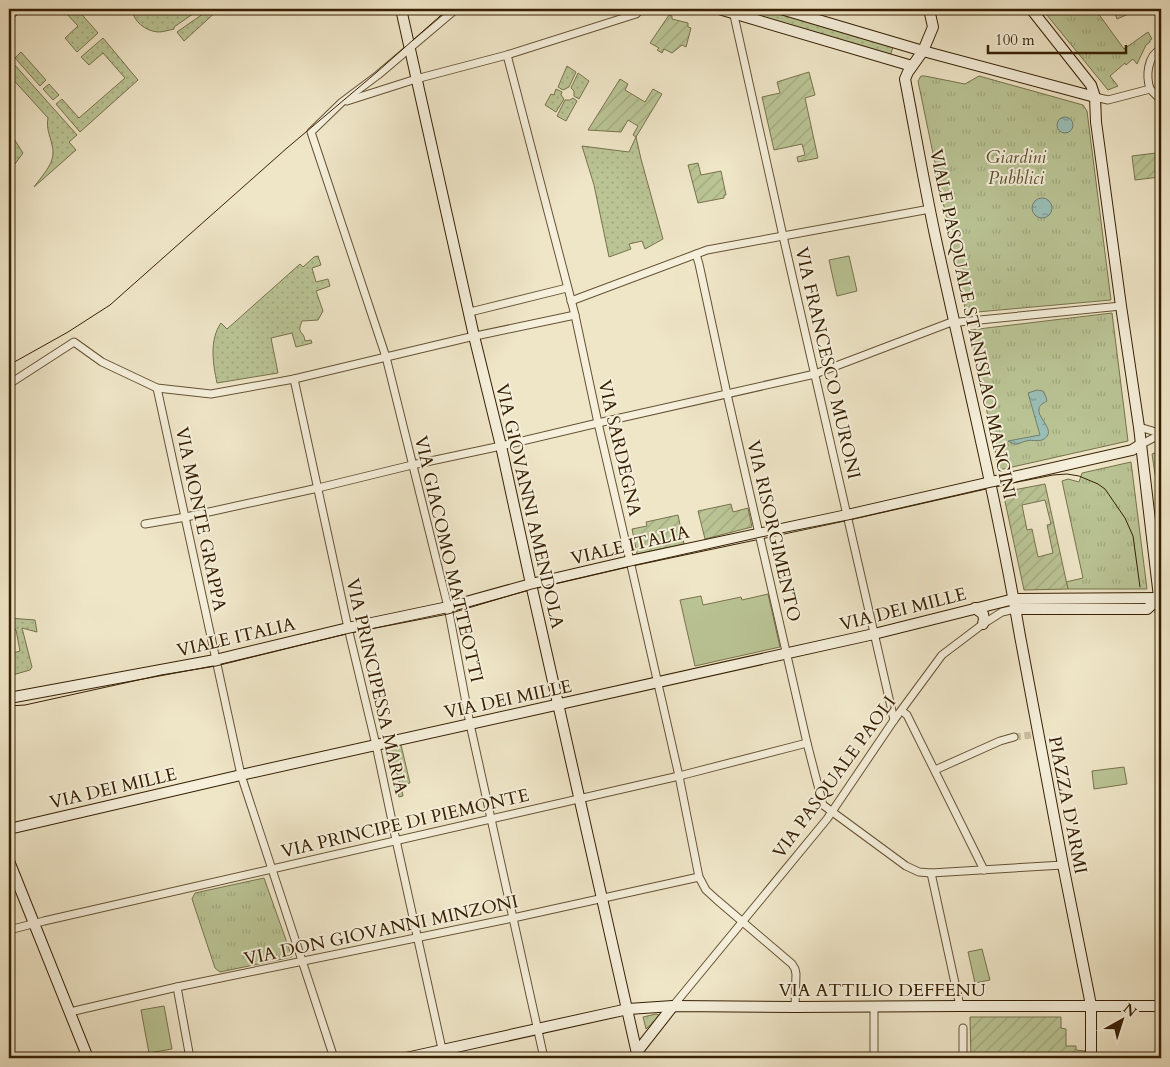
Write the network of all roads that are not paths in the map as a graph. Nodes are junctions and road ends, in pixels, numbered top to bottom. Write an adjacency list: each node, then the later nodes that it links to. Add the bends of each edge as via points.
1 (401, 9): 9 (street, VIA GIOVANNI AMENDOLA)
2 (456, 9): 9 (street)
3 (641, 9): 12 (street, via 636,14)
4 (719, 9): 8 (street)
5 (781, 9): 11 (street)
6 (929, 9): 11 (street, VIALE PASQUALE STANISLAO MANCINI, via 933,27)
7 (1031, 9): 16 (street, via 1092,85)
8 (733, 11): 13 (street); 20 (street, VIA FRANCESCO MURONI)
9 (410, 48): 14 (street, VIA GIOVANNI AMENDOLA); 18 (street)
10 (1161, 49): 15 (street, via 1153,54 1150,63 1147,80)
11 (923, 51): 13 (street, VIALE PASQUALE STANISLAO MANCINI); 16 (street)
12 (507, 55): 14 (street); 22 (street, VIA SARDEGNA)
13 (912, 66): 19 (street, VIALE PASQUALE STANISLAO MANCINI, via 905,79)
14 (416, 79): 18 (street); 25 (street, VIA GIOVANNI AMENDOLA)
15 (1150, 90): 16 (street, via 1108,100); 17 (street)
16 (1095, 97): 24 (street)
17 (1161, 100)
18 (342, 102): 29 (street, VIA GIACOMO MATTEOTTI, via 312,132)
19 (930, 209): 20 (street); 27 (street, VIALE PASQUALE STANISLAO MANCINI)
20 (783, 236): 21 (street); 30 (street, VIA FRANCESCO MURONI)
21 (696, 254): 23 (street); 34 (street, VIA RISORGIMENTO)
22 (568, 288): 23 (street, VIA SARDEGNA); 25 (street)
23 (571, 301): 26 (street, VIA SARDEGNA)
24 (1121, 306): 27 (street); 36 (street)
25 (470, 312): 28 (street, VIA GIOVANNI AMENDOLA)
26 (575, 315): 28 (street); 35 (street, VIA SARDEGNA)
27 (955, 322): 30 (street); 41 (street, VIALE PASQUALE STANISLAO MANCINI)
28 (474, 336): 29 (street); 39 (street, VIA GIOVANNI AMENDOLA)
29 (386, 357): 31 (street); 40 (street, VIA GIACOMO MATTEOTTI)
30 (815, 374): 34 (street); 43 (street, VIA FRANCESCO MURONI)
31 (294, 380): 33 (street, via 211,394); 42 (street, VIA PRINCIPESSA MARIA)
32 (9, 384): 33 (street, via 74,342 102,362)
33 (157, 388): 44 (street, VIA MONTE GRAPPA)
34 (727, 394): 35 (street); 46 (street, VIA RISORGIMENTO)
35 (598, 423): 39 (street); 47 (street, VIA SARDEGNA)
36 (1139, 427): 37 (street); 38 (street)
37 (1161, 433): 38 (street)
38 (1140, 445): 41 (street, VIALE ITALIA, via 1132,450); 49 (street)
39 (501, 446): 40 (street); 48 (street, VIA GIOVANNI AMENDOLA)
40 (412, 465): 42 (street); 51 (street, VIA GIACOMO MATTEOTTI)
41 (991, 482): 43 (street, VIALE ITALIA); 50 (street, VIALE PASQUALE STANISLAO MANCINI)
42 (318, 488): 44 (street); 55 (street, VIA PRINCIPESSA MARIA)
43 (847, 515): 46 (street, VIALE ITALIA); 56 (street, VIA FRANCESCO MURONI)
44 (186, 517): 45 (street); 58 (street, VIA MONTE GRAPPA)
45 (145, 524)
46 (759, 533): 47 (street, VIALE ITALIA); 57 (street, VIA RISORGIMENTO)
47 (630, 561): 48 (street, VIALE ITALIA); 59 (street, VIA SARDEGNA)
48 (531, 584): 51 (street, VIALE ITALIA); 61 (street, VIA GIOVANNI AMENDOLA)
49 (1160, 598): 50 (street, VIA DEI MILLE); 53 (street)
50 (1015, 604): 52 (street, VIA DEI MILLE); 54 (street, VIA PASQUALE PAOLI); 77 (street, PIAZZA D'ARMI, via 1034,734)
51 (448, 607): 55 (street, VIALE ITALIA); 64 (street, VIA GIACOMO MATTEOTTI)
52 (975, 608): 54 (street, via 983,614); 56 (street, VIA DEI MILLE)
53 (1161, 614)
54 (983, 624): 62 (street, VIA PASQUALE PAOLI, via 942,655)
55 (348, 628): 58 (street, VIALE ITALIA); 67 (street, VIA PRINCIPESSA MARIA)
56 (874, 634): 57 (street, VIA DEI MILLE); 63 (street, VIA FRANCESCO MURONI)
57 (787, 653): 59 (street, VIA DEI MILLE); 66 (street, VIA RISORGIMENTO)
58 (215, 660): 60 (street, VIALE ITALIA); 69 (street, VIA MONTE GRAPPA)
59 (658, 682): 61 (street, VIA DEI MILLE); 70 (street, VIA SARDEGNA)
60 (9, 698)
61 (558, 705): 64 (street, VIA DEI MILLE); 71 (street, VIA GIOVANNI AMENDOLA)
62 (902, 710): 63 (street, VIA PASQUALE PAOLI); 68 (street)
63 (894, 720): 72 (street, VIA PASQUALE PAOLI)
64 (470, 724): 67 (street, VIA DEI MILLE); 73 (street, VIA GIACOMO MATTEOTTI)
65 (1014, 737): 68 (street)
66 (807, 743): 70 (street, VIA PRINCIPE DI PIEMONTE); 72 (street, VIA RISORGIMENTO, via 823,805)
67 (376, 745): 69 (street, VIA DEI MILLE); 75 (street, VIA PRINCIPESSA MARIA)
68 (935, 770): 79 (street)
69 (241, 775): 74 (street, VIA DEI MILLE); 78 (street, VIA MONTE GRAPPA)
70 (678, 776): 71 (street, VIA PRINCIPE DI PIEMONTE); 81 (street, VIA SARDEGNA)
71 (579, 798): 73 (street, VIA PRINCIPE DI PIEMONTE); 82 (street, VIA GIOVANNI AMENDOLA)
72 (832, 811): 80 (street, via 906,866); 84 (street, VIA PASQUALE PAOLI)
73 (491, 819): 75 (street, VIA PRINCIPE DI PIEMONTE); 83 (street, VIA GIACOMO MATTEOTTI)
74 (9, 829)
75 (396, 840): 78 (street, VIA PRINCIPE DI PIEMONTE); 87 (street, VIA PRINCIPESSA MARIA)
76 (9, 861): 85 (street)
77 (1063, 864): 79 (street); 92 (street, PIAZZA D'ARMI)
78 (272, 869): 85 (street, VIA PRINCIPE DI PIEMONTE); 88 (street, VIA MONTE GRAPPA)
79 (984, 870): 80 (street)
80 (931, 873): 91 (street)
81 (700, 877): 82 (street, VIA DON GIOVANNI MINZONI); 84 (street, VIA SARDEGNA, via 706,890)
82 (602, 898): 83 (street, VIA DON GIOVANNI MINZONI); 96 (street, VIA GIOVANNI AMENDOLA)
83 (513, 918): 87 (street, VIA DON GIOVANNI MINZONI); 98 (street, VIA GIACOMO MATTEOTTI)
84 (742, 922): 90 (street, VIA PASQUALE PAOLI); 94 (street, VIA SARDEGNA, via 792,964 796,974)
85 (34, 923): 86 (street, VIA PRINCIPE DI PIEMONTE); 97 (street)
86 (9, 930)
87 (417, 938): 88 (street, VIA DON GIOVANNI MINZONI); 100 (street, VIA PRINCIPESSA MARIA)
88 (302, 962): 89 (street, VIA DON GIOVANNI MINZONI); 104 (street, VIA MONTE GRAPPA)
89 (177, 987): 97 (street, VIA DON GIOVANNI MINZONI); 103 (street)
90 (673, 1006): 94 (street, VIA ATTILIO DEFFENU); 96 (street, VIA ATTILIO DEFFENU); 101 (street)
91 (960, 1006): 92 (street, VIA ATTILIO DEFFENU); 95 (street, VIA ATTILIO DEFFENU)
92 (1091, 1006): 93 (street, VIA ATTILIO DEFFENU); 109 (street, PIAZZA D'ARMI)
93 (1161, 1006)
94 (795, 1007): 95 (street, VIA ATTILIO DEFFENU)
95 (874, 1007): 107 (street)
96 (628, 1009): 98 (street, VIA ATTILIO DEFFENU); 101 (street, VIA GIOVANNI AMENDOLA)
97 (70, 1012): 102 (street)
98 (538, 1028): 100 (street, VIA ATTILIO DEFFENU); 106 (street, VIA GIACOMO MATTEOTTI)
99 (963, 1028): 108 (street)
100 (443, 1054): 105 (street, VIA ATTILIO DEFFENU)
101 (636, 1056)
102 (88, 1058)
103 (190, 1058)
104 (334, 1058)
105 (406, 1058)
106 (544, 1058)
107 (874, 1058)
108 (962, 1058)
109 (1091, 1058)

